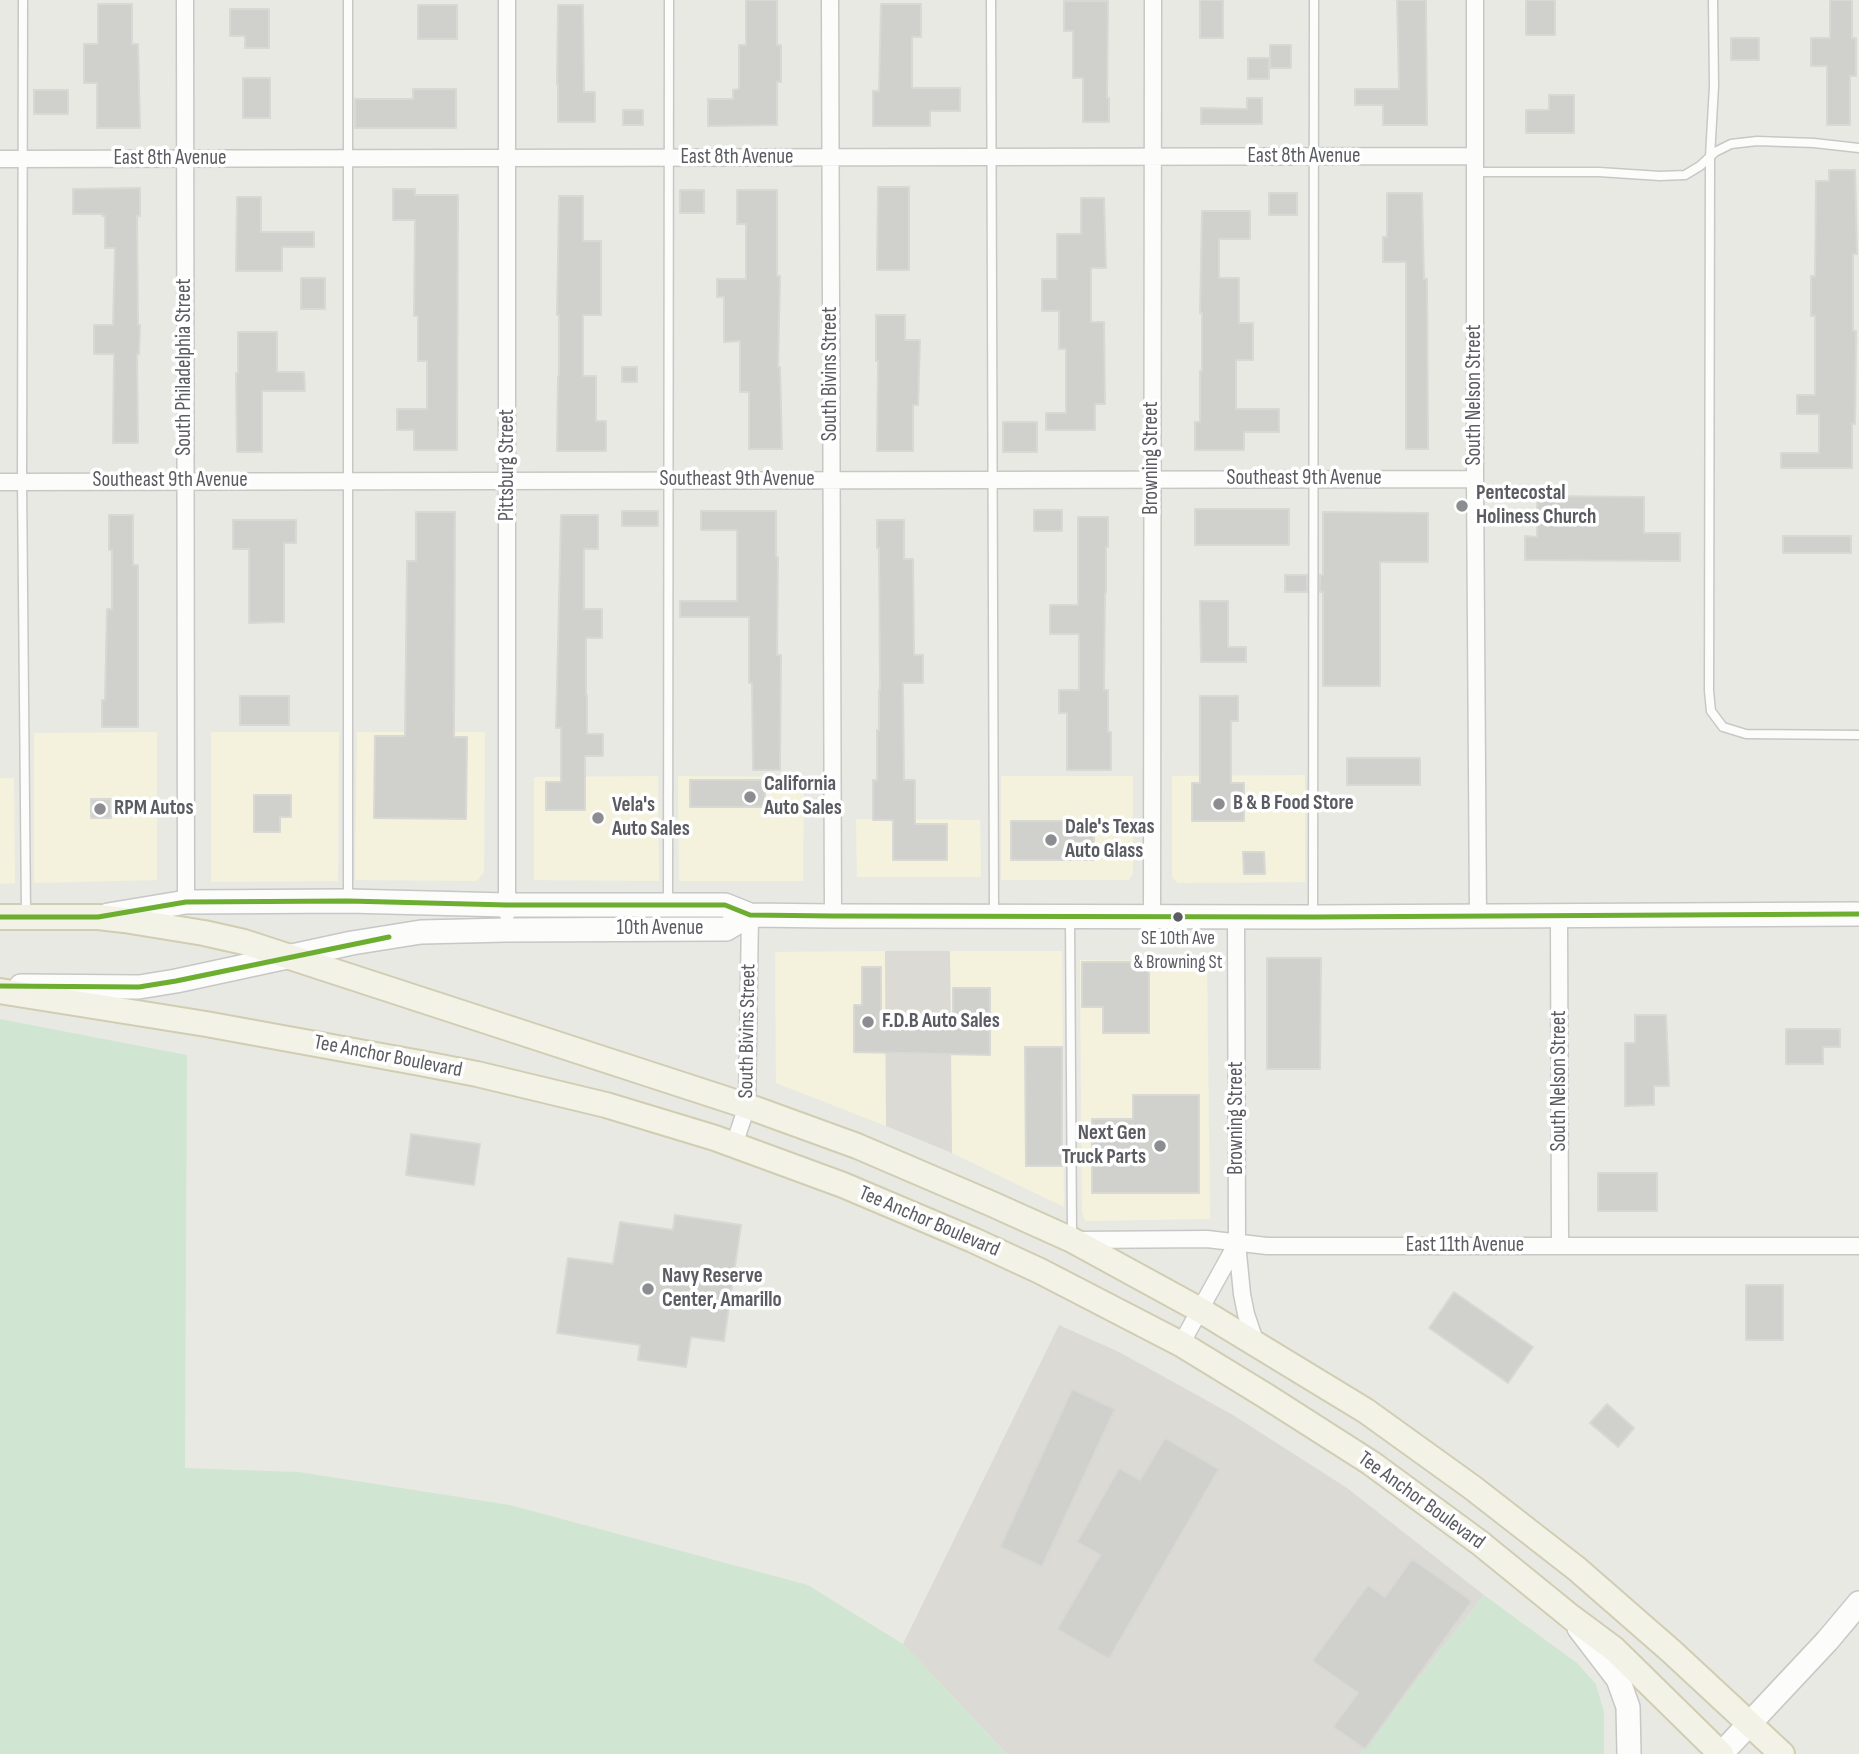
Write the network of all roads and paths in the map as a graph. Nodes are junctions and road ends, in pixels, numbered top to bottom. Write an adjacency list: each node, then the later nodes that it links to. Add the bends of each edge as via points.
1 (23, 0): 22 (lane)
2 (185, 0): 23 (street, South Philadelphia Street)
3 (348, 0): 17 (lane)
4 (507, 0): 18 (street, Pittsburg Street)
5 (669, 0): 19 (lane)
6 (830, 0): 20 (street, South Bivins Street)
7 (991, 0): 13 (lane)
8 (1153, 0): 14 (street, Browning Street)
9 (1314, 0): 15 (lane)
10 (1475, 0): 24 (street, South Nelson Street)
11 (1713, 0): 16 (lane)
12 (1859, 148): 16 (lane, via 1757,141 1731,144)
13 (991, 157): 14 (street, East 8th Avenue); 20 (street, East 8th Avenue); 29 (lane)
14 (1152, 157): 15 (street, East 8th Avenue); 30 (street, Browning Street)
15 (1314, 157): 24 (street, East 8th Avenue); 25 (lane)
16 (1710, 157): 24 (lane, via 1685,175 1660,176); 36 (lane, via 1711,711 1723,727 1746,734)
17 (349, 158): 18 (street, East 8th Avenue); 23 (street, East 8th Avenue); 31 (lane)
18 (508, 158): 19 (street, East 8th Avenue); 32 (street, Pittsburg Street)
19 (668, 158): 20 (street, East 8th Avenue); 27 (lane)
20 (831, 158): 28 (street, South Bivins Street)
21 (0, 159): 22 (street, East 8th Avenue)
22 (23, 159): 23 (street, East 8th Avenue); 34 (lane)
23 (186, 159): 35 (street, South Philadelphia Street)
24 (1475, 164): 26 (street, South Nelson Street)
25 (1313, 479): 26 (street, Southeast 9th Avenue); 30 (street, Southeast 9th Avenue); 53 (lane)
26 (1475, 479): 48 (street, South Nelson Street)
27 (668, 480): 28 (street, Southeast 9th Avenue); 32 (street, Southeast 9th Avenue); 40 (lane)
28 (831, 480): 29 (street, Southeast 9th Avenue); 44 (street, South Bivins Street)
29 (992, 480): 30 (street, Southeast 9th Avenue); 52 (lane)
30 (1152, 480): 46 (street, Browning Street)
31 (349, 481): 32 (street, Southeast 9th Avenue); 35 (street, Southeast 9th Avenue); 37 (lane)
32 (508, 481): 39 (street, Pittsburg Street)
33 (0, 482): 34 (street, Southeast 9th Avenue)
34 (22, 482): 35 (street, Southeast 9th Avenue); 43 (lane)
35 (186, 482): 38 (street, South Philadelphia Street)
36 (1859, 735)
37 (348, 901): 38 (main road, 10th Avenue); 39 (main road, 10th Avenue)
38 (186, 902): 51 (main road, 10th Avenue)
39 (506, 905): 40 (main road, 10th Avenue); 54 (street, Pittsburg Street)
40 (668, 905): 42 (main road, 10th Avenue, via 725,905)
41 (1859, 914): 49 (main road)
42 (750, 915): 44 (main road); 54 (main road, 10th Avenue, via 726,929); 58 (street, South Bivins Street)
43 (26, 916): 50 (main road, Tee Anchor Boulevard); 51 (main road, Tee Anchor Boulevard)
44 (833, 916): 52 (main road)
45 (1070, 916): 46 (main road); 52 (main road); 60 (lane)
46 (1152, 916): 47 (main road)
47 (1236, 916): 53 (main road); 61 (street, Browning Street)
48 (1478, 916): 49 (main road); 53 (main road)
49 (1559, 916): 62 (street, South Nelson Street)
50 (0, 917)
51 (98, 917): 55 (main road, Tee Anchor Boulevard, via 204,933)
52 (994, 917)
53 (1313, 917)
54 (507, 930): 55 (main road, 10th Avenue, via 421,932)
55 (290, 957): 56 (main road, 10th Avenue, via 139,987); 58 (main road, Tee Anchor Boulevard)
56 (0, 986)
57 (0, 991): 59 (main road, Tee Anchor Boulevard, via 477,1074 606,1105)
58 (747, 1106): 59 (street, South Bivins Street); 60 (main road, Tee Anchor Boulevard, via 857,1146)
59 (734, 1145): 65 (main road, Tee Anchor Boulevard, via 973,1240)
60 (1072, 1240): 61 (street, East 11th Avenue); 64 (main road, Tee Anchor Boulevard)
61 (1237, 1243): 62 (street, East 11th Avenue); 64 (street, Browning Street); 66 (street, via 1242,1294)
62 (1560, 1246): 63 (street, East 11th Avenue)
63 (1859, 1246)
64 (1200, 1310): 65 (street, Browning Street); 66 (main road, Tee Anchor Boulevard)
65 (1181, 1344): 68 (main road, Tee Anchor Boulevard, via 1371,1463)
66 (1256, 1344): 69 (main road, Tee Anchor Boulevard, via 1366,1411 1483,1496 1587,1578)
67 (1859, 1603): 69 (main road)
68 (1571, 1617): 70 (main road, via 1618,1679 1628,1707); 71 (main road, Tee Anchor Boulevard, via 1615,1649)
69 (1749, 1723): 71 (main road); 72 (main road, Tee Anchor Boulevard)
70 (1629, 1754)
71 (1721, 1754)
72 (1782, 1754)

